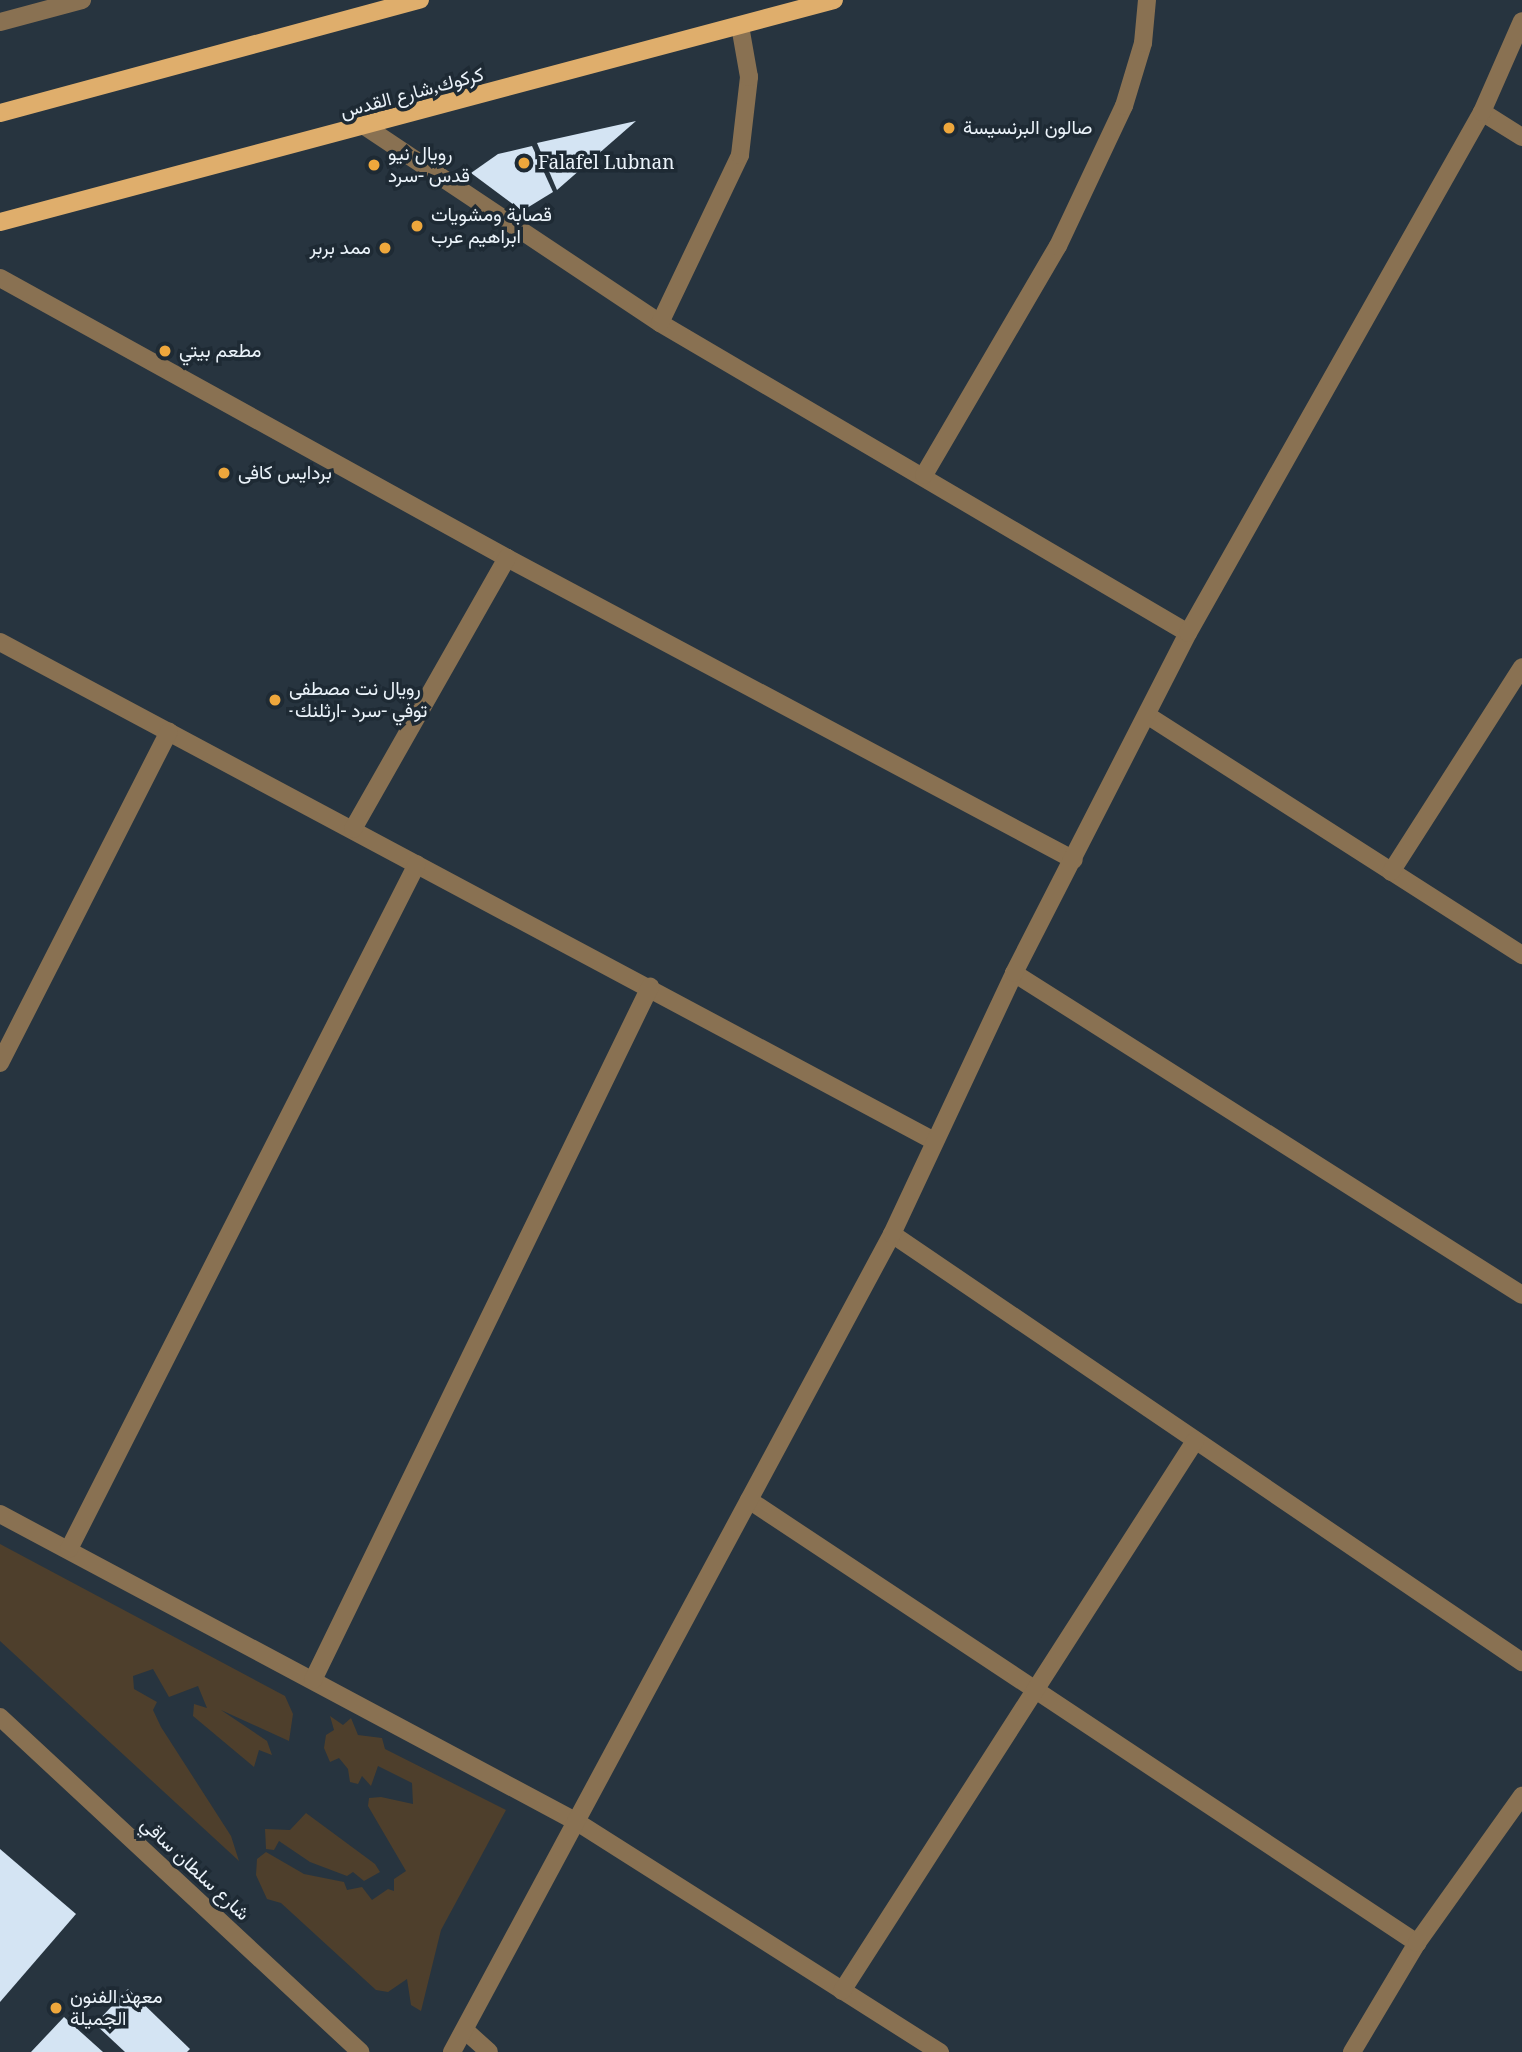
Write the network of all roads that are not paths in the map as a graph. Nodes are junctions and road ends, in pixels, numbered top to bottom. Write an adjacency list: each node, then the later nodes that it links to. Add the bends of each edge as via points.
1 (82, 0): 7 (street)
2 (419, 0): 5 (main road)
3 (834, 0): 8 (main road, كركوك,شارع القدس)
4 (1147, 0): 16 (street, via 1135,75 1113,129 1058,246)
5 (376, 5): 10 (main road)
6 (1522, 21): 9 (street)
7 (0, 22)
8 (740, 26): 11 (main road, كركوك,شارع القدس); 15 (street, via 749,77 740,155)
9 (1482, 112): 12 (street); 18 (street)
10 (0, 113)
11 (366, 127): 13 (main road, كركوك,شارع القدس); 15 (street)
12 (1522, 137)
13 (0, 222)
14 (0, 278): 17 (street)
15 (660, 323): 16 (street)
16 (924, 475): 18 (street)
17 (506, 558): 23 (street); 24 (street)
18 (1188, 633): 21 (street)
19 (0, 642): 22 (street)
20 (1522, 667): 26 (street)
21 (1150, 717): 24 (street); 26 (street)
22 (169, 732): 23 (street); 30 (street)
23 (353, 829): 25 (street)
24 (1074, 860): 28 (street)
25 (417, 864): 29 (street); 37 (street)
26 (1391, 872): 27 (street)
27 (1522, 955)
28 (1014, 973): 31 (street); 33 (street)
29 (650, 987): 31 (street); 39 (street)
30 (0, 1063)
31 (934, 1141): 32 (street)
32 (892, 1234): 34 (street); 35 (street)
33 (1522, 1295)
34 (1195, 1441): 38 (street); 40 (street)
35 (749, 1500): 40 (street); 43 (street)
36 (0, 1514): 37 (street)
37 (69, 1549): 39 (street)
38 (1522, 1662)
39 (313, 1681): 43 (street)
40 (1038, 1690): 44 (street); 45 (street)
41 (0, 1717): 47 (street, شارع سلطان ساقي)
42 (1522, 1797): 44 (street)
43 (576, 1822): 45 (street); 46 (street)
44 (1417, 1943): 51 (street)
45 (842, 1991): 50 (street)
46 (468, 2032): 48 (street); 49 (street)
47 (361, 2052)
48 (452, 2052)
49 (489, 2052)
50 (940, 2052)
51 (1352, 2052)

